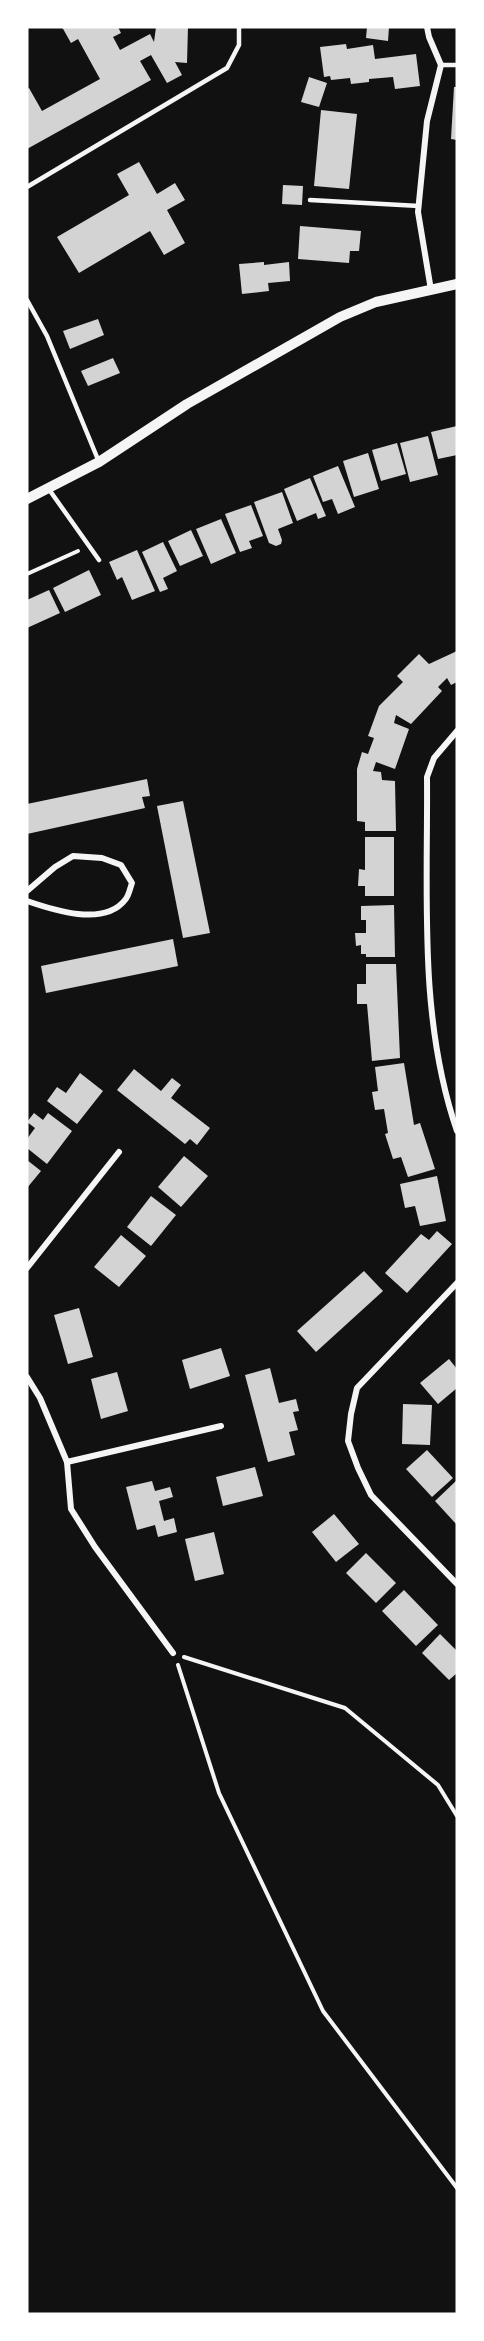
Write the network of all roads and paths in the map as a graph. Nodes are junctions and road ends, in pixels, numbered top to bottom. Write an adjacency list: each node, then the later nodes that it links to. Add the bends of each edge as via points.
1 (239, 27): 5 (lane, via 239,45 227,68)
2 (427, 27): 3 (street)
3 (441, 64): 4 (lane); 7 (street, via 427,121)
4 (457, 65)
5 (27, 187)
6 (310, 200): 7 (lane)
7 (419, 206): 9 (street)
8 (457, 284): 9 (street)
9 (431, 290): 11 (street, via 376,302 340,317 188,404)
10 (27, 300): 11 (lane, via 47,336)
11 (99, 462): 12 (street)
12 (48, 488): 13 (street); 14 (lane)
13 (27, 499)
14 (89, 546): 15 (lane); 16 (path)
15 (99, 560)
16 (27, 574)
17 (457, 731): 20 (street, via 434,758 427,777 429,987 446,1097)
18 (27, 891): 19 (street, via 74,856 102,858 121,865 132,883 125,900 112,909 88,915 62,913)
19 (27, 902)
20 (457, 1131)
21 (119, 1152): 22 (street)
22 (27, 1269)
23 (457, 1283): 27 (street, via 357,1388 348,1441 371,1495)
24 (27, 1377): 26 (street)
25 (220, 1426): 26 (street)
26 (67, 1462): 28 (street, via 71,1509)
27 (457, 1584)
28 (174, 1653): 29 (path, via 345,1708 438,1785); 30 (path, via 219,1792 322,2012)
29 (457, 1816)
30 (457, 2188)

